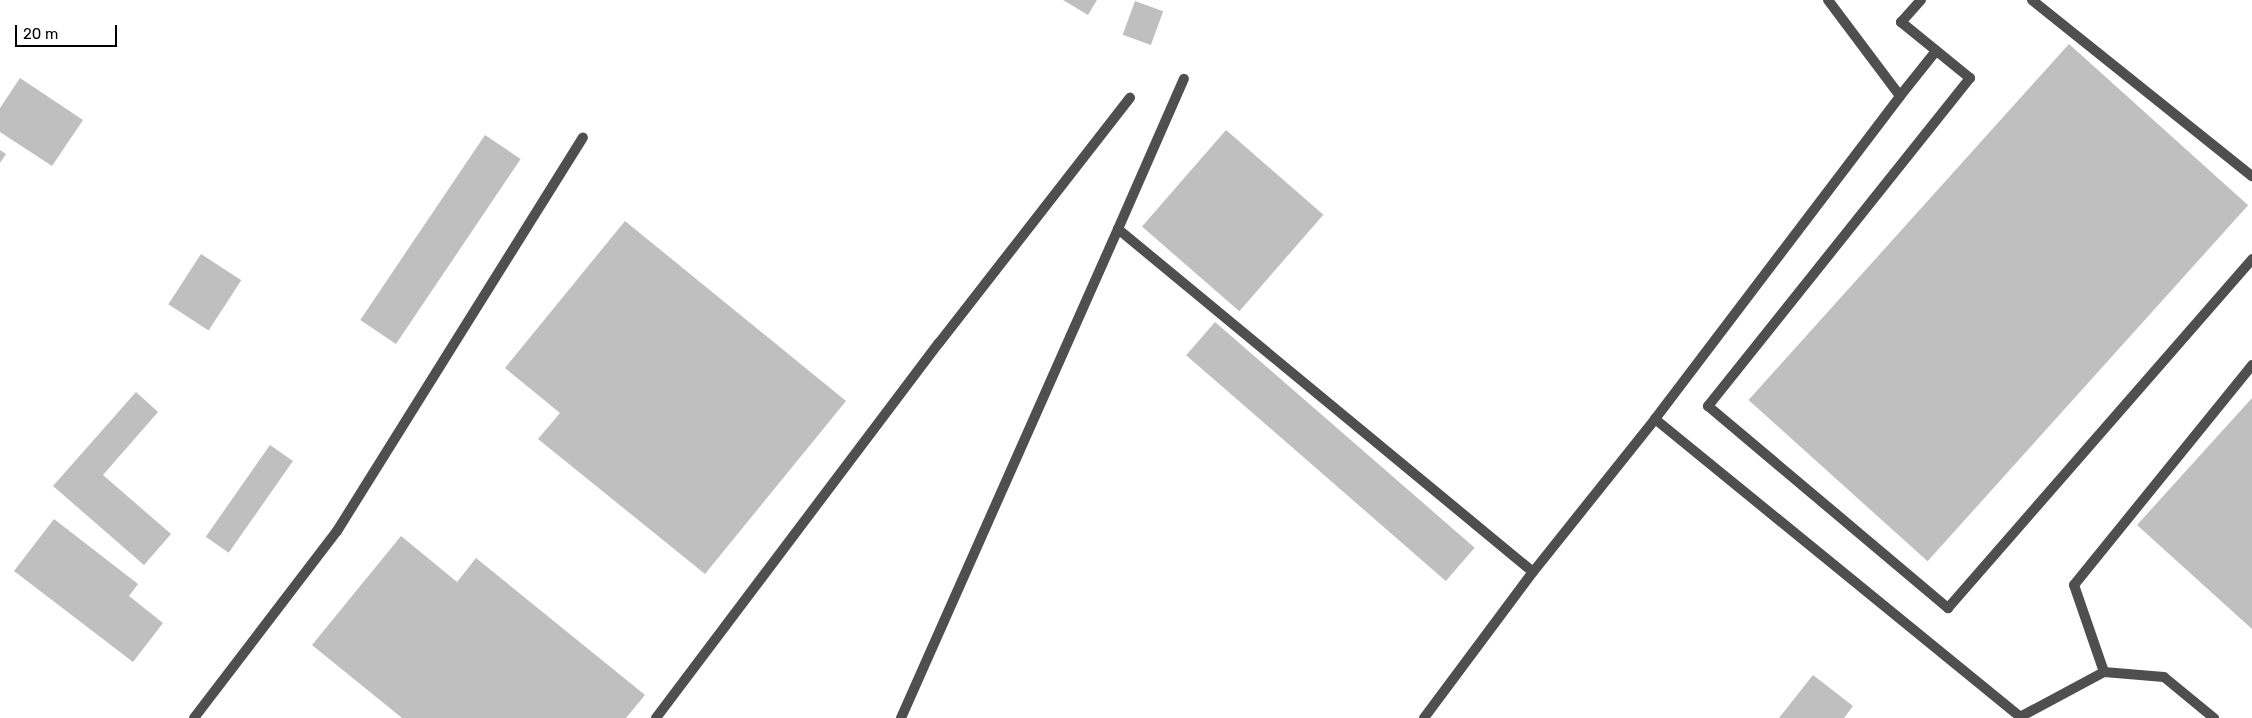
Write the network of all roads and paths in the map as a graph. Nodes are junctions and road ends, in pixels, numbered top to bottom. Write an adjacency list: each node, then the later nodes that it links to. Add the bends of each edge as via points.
1 (1828, 0): 6 (street)
2 (1920, 0): 4 (street, via 1901,22)
3 (2032, 0): 9 (street)
4 (1936, 52): 6 (street); 11 (street, via 1970,78 1708,406 1948,608)
5 (1184, 79): 10 (street)
6 (1900, 96): 13 (street)
7 (1130, 98): 17 (street, via 939,342)
8 (583, 137): 16 (street, via 337,532)
9 (2252, 176)
10 (1118, 229): 14 (street); 18 (street)
11 (2252, 258)
12 (2252, 365): 15 (street, via 2074,585)
13 (1654, 419): 14 (street); 20 (street)
14 (1533, 572): 19 (street)
15 (2104, 672): 20 (street); 21 (street, via 2164,677)
16 (194, 718)
17 (656, 718)
18 (901, 718)
19 (1424, 718)
20 (2021, 718)
21 (2214, 718)

